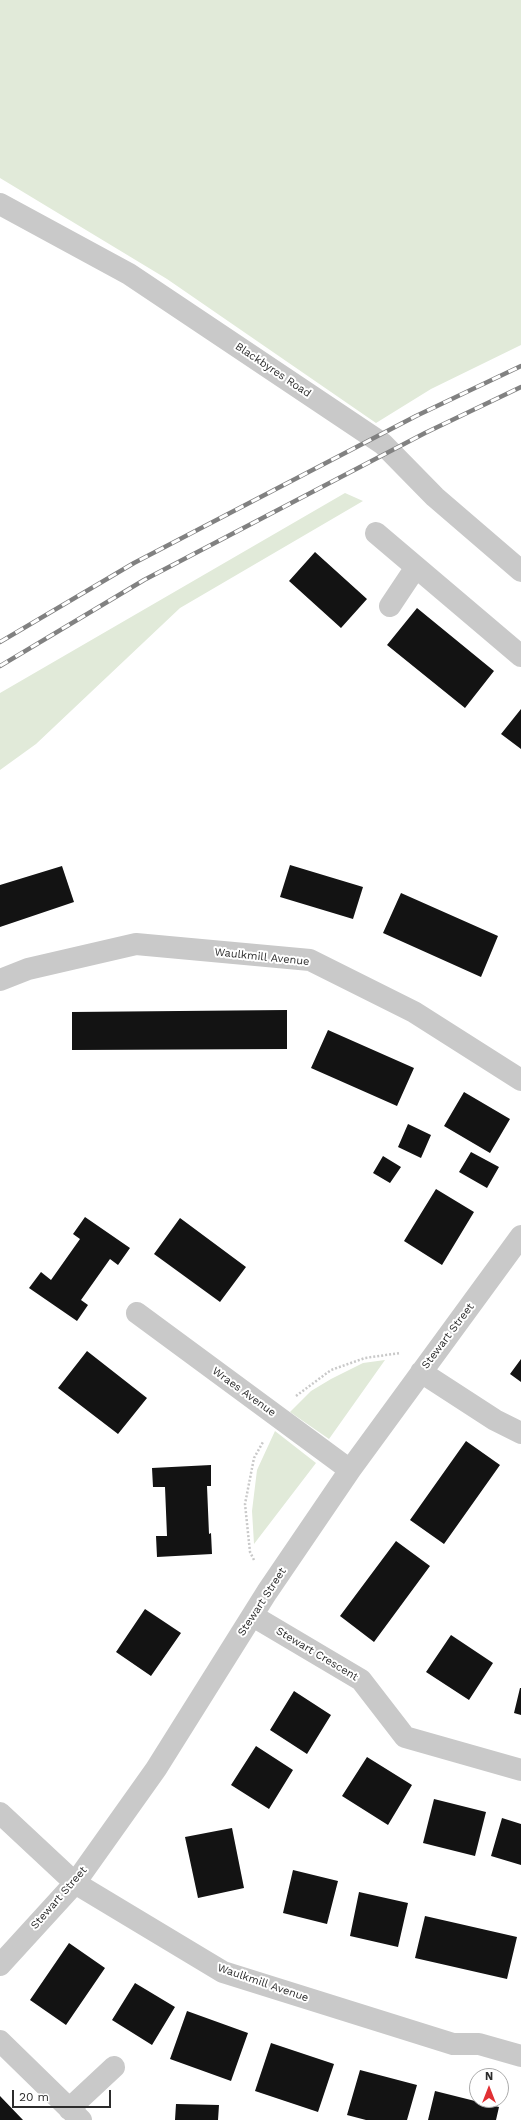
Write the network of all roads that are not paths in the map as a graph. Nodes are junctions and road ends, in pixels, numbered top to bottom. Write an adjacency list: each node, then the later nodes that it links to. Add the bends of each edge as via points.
1 (0, 204): 4 (street, Blackbyres Road, via 129,274 383,444 435,497)
2 (376, 533): 3 (street)
3 (416, 567): 5 (street); 6 (street)
4 (521, 571)
5 (390, 606)
6 (521, 656)
7 (0, 980): 8 (street, Waulkmill Avenue, via 28,969 136,944 310,960 414,1012)
8 (521, 1080)
9 (521, 1236): 11 (street, Stewart Street)
10 (137, 1313): 13 (street, Wraes Avenue)
11 (421, 1372): 12 (street, via 495,1420); 13 (street, Stewart Street)
12 (521, 1433)
13 (350, 1470): 14 (street, Stewart Street)
14 (253, 1616): 15 (street, Stewart Crescent, via 361,1680 406,1737); 17 (street, Stewart Street, via 156,1769)
15 (521, 1770)
16 (0, 1813): 17 (street, Waulkmill Avenue)
17 (75, 1883): 18 (street, Stewart Street); 20 (street, Waulkmill Avenue, via 223,1972 453,2044 479,2044)
18 (0, 1964)
19 (0, 2041): 22 (street)
20 (521, 2056)
21 (114, 2067): 22 (street)
22 (75, 2114)

